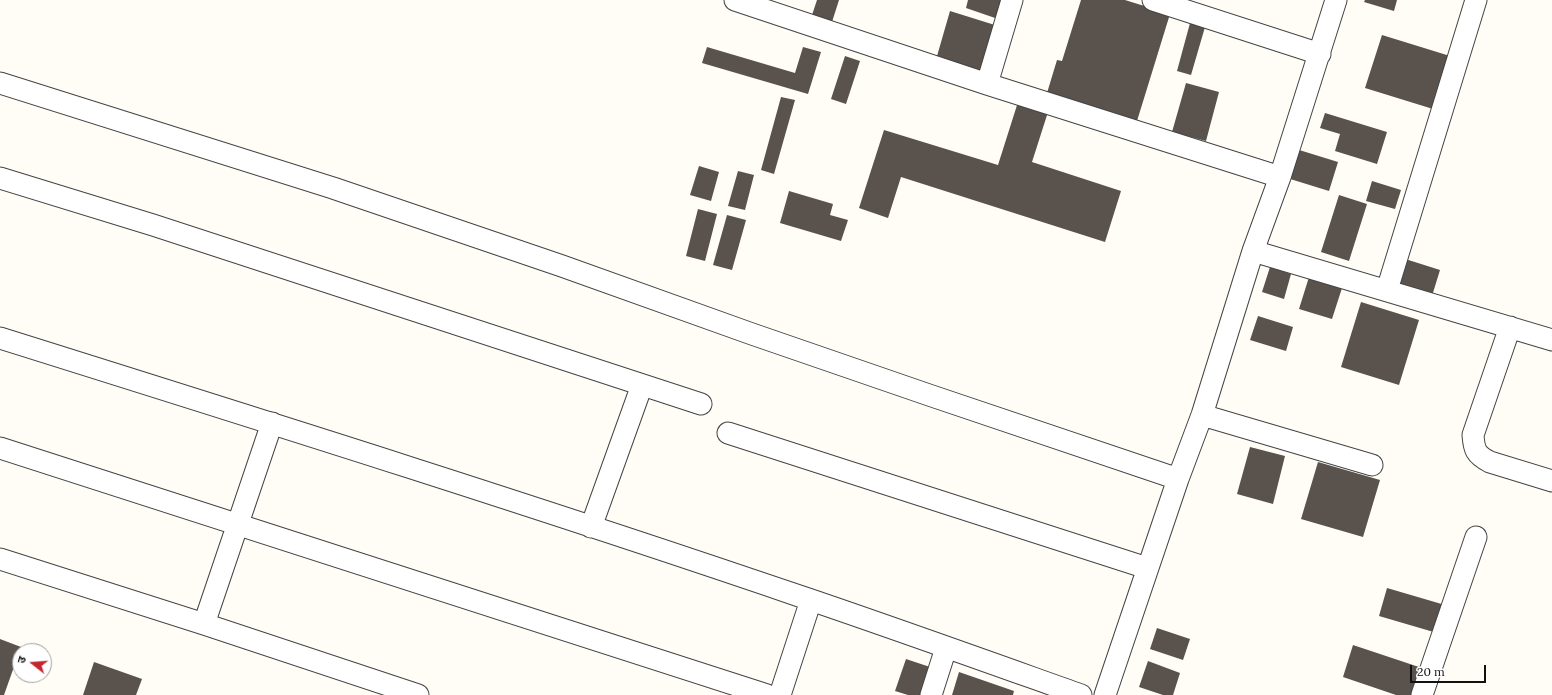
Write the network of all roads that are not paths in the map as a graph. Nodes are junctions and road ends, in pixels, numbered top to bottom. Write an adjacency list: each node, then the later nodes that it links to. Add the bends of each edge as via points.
1 (735, 0): 8 (street)
2 (1012, 0): 8 (street)
3 (1153, 0): 6 (street)
4 (1336, 0): 6 (street)
5 (1476, 0): 12 (street)
6 (1320, 54): 9 (street)
7 (0, 83): 23 (street, via 333,188 928,396)
8 (987, 84): 9 (street)
9 (1280, 177): 11 (street)
10 (0, 178): 16 (street, via 154,225)
11 (1253, 251): 12 (street); 18 (street)
12 (1388, 290): 13 (street)
13 (1510, 327): 15 (street); 24 (street, via 1473,435 1474,447 1480,457 1490,462)
14 (0, 338): 19 (street)
15 (1552, 340)
16 (642, 385): 17 (street); 26 (street)
17 (701, 404)
18 (1202, 415): 22 (street); 23 (street)
19 (272, 423): 25 (street); 26 (street)
20 (728, 433): 29 (street)
21 (0, 448): 25 (street)
22 (1372, 465)
23 (1178, 479): 29 (street)
24 (1552, 481)
25 (238, 524): 31 (street); 34 (street)
26 (591, 527): 30 (street)
27 (1476, 537): 39 (street)
28 (0, 559): 31 (street)
29 (1147, 568): 38 (street)
30 (811, 600): 32 (street); 35 (street)
31 (204, 624): 33 (street)
32 (946, 648): 36 (street); 37 (street)
33 (418, 695)
34 (767, 695)
35 (780, 695)
36 (931, 695)
37 (1081, 695)
38 (1105, 695)
39 (1422, 695)

